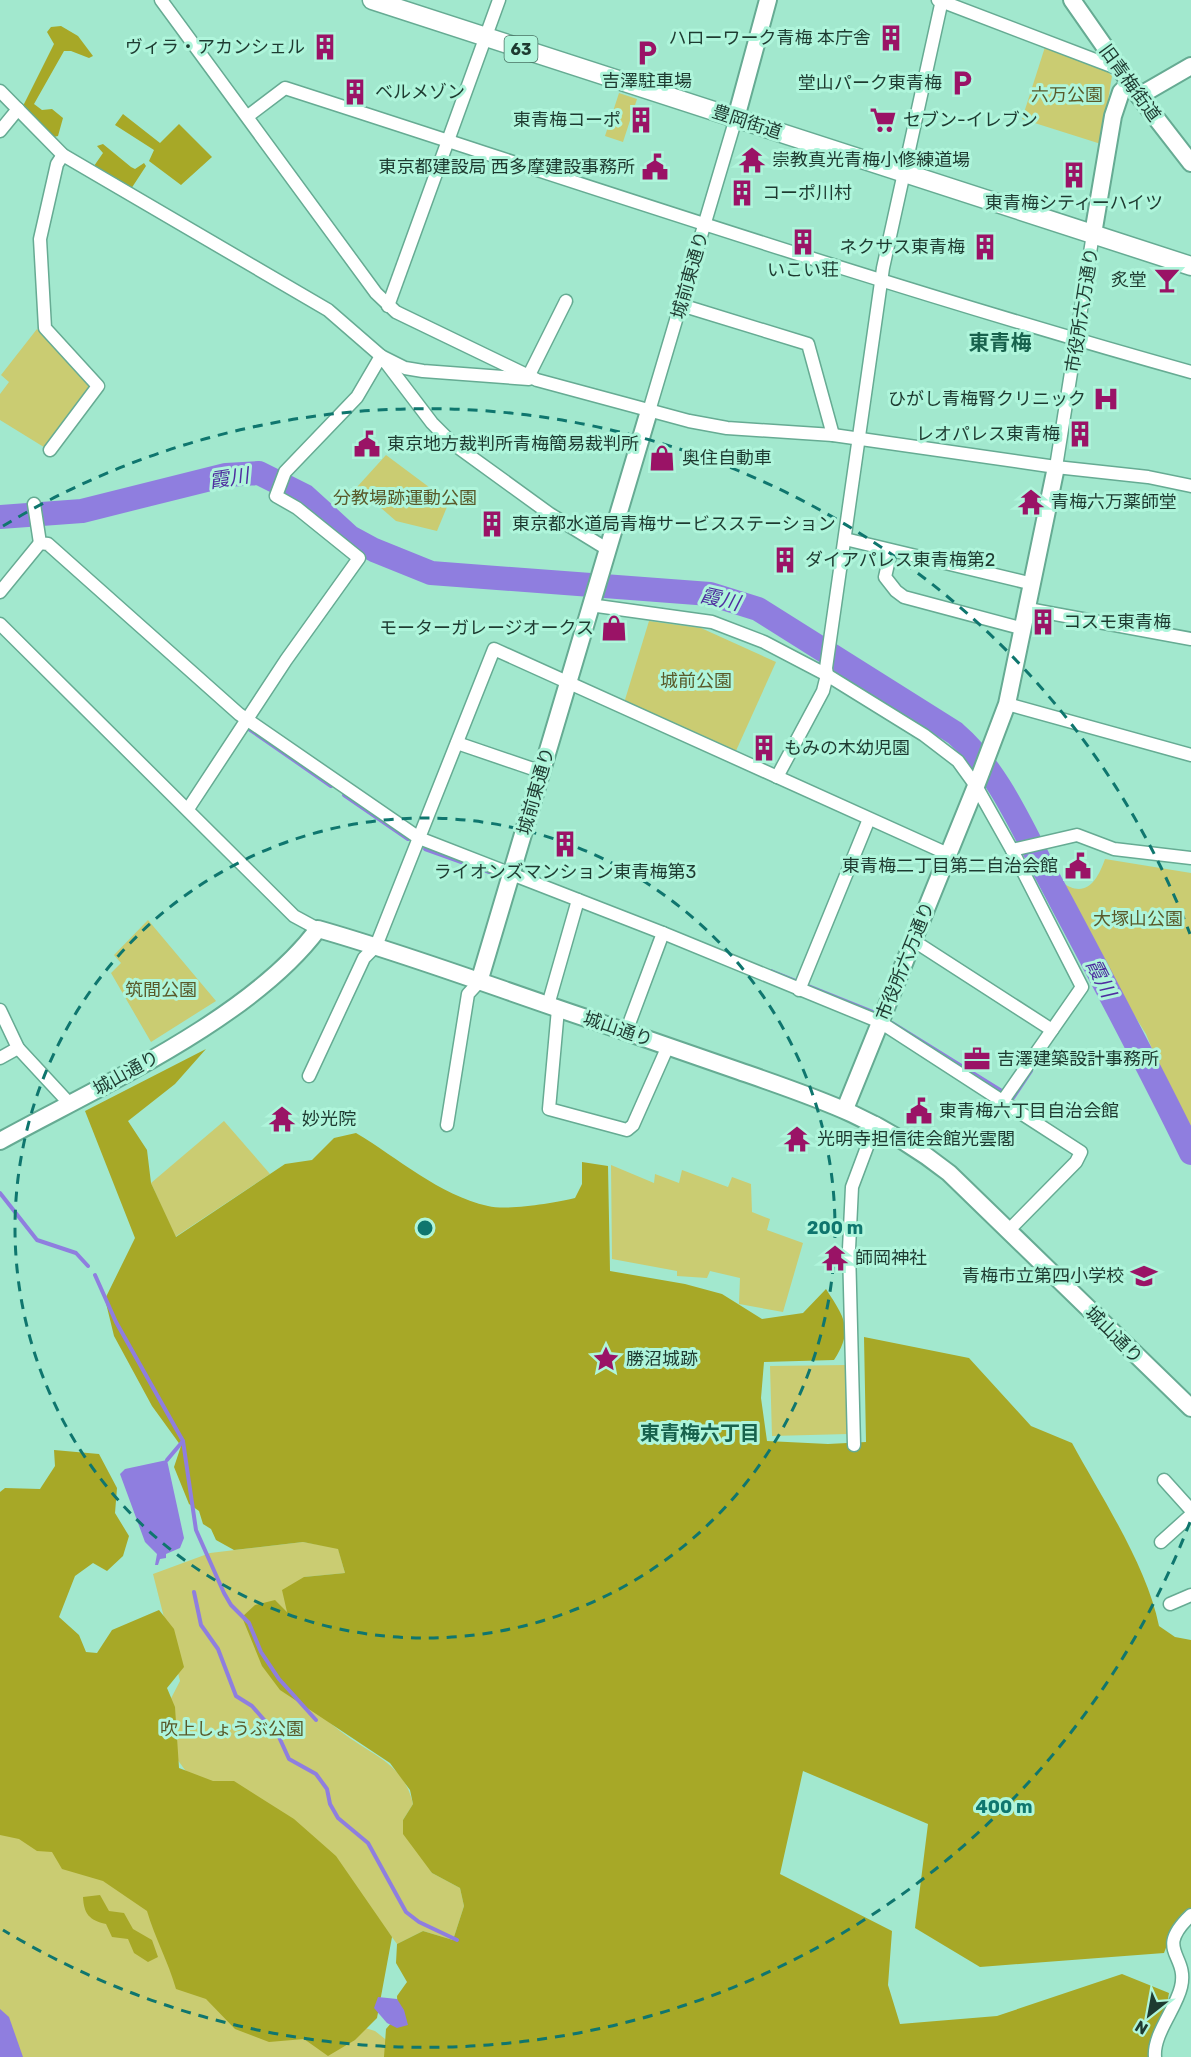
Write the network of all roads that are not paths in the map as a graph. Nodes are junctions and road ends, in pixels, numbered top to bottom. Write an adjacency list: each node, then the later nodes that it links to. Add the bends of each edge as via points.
1 (161, 0): 12 (street)
2 (372, 0): 7 (main road, 豊岡街道 / 63)
3 (499, 0): 7 (street)
4 (768, 0): 13 (street, 城前東通り)
5 (941, 0): 9 (street); 18 (street)
6 (1072, 0): 9 (street, 旧青梅街道)
7 (486, 37): 13 (main road, 豊岡街道 / 63); 15 (street)
8 (1191, 66): 9 (street)
9 (1130, 83): 17 (street, 旧青梅街道); 20 (street, 市役所六万通り, via 1121,92 1113,116)
10 (0, 91): 11 (street)
11 (18, 109): 14 (street); 16 (street)
12 (248, 116): 15 (street, via 285,88); 25 (street)
13 (736, 118): 18 (main road, 豊岡街道 / 63); 19 (street, 城前東通り)
14 (0, 131)
15 (448, 141): 19 (street); 25 (street)
16 (63, 155): 27 (street, via 328,310); 33 (street, via 57,164 40,239 45,328 98,386)
17 (1191, 163)
18 (903, 173): 20 (main road, 豊岡街道 / 63); 22 (street)
19 (705, 224): 22 (street); 24 (street, 城前東通り)
20 (1094, 234): 21 (main road, 豊岡街道 / 63); 26 (street, 市役所六万通り)
21 (1191, 266)
22 (882, 280): 26 (street); 32 (street)
23 (566, 301): 29 (street)
24 (681, 305): 30 (street, 城前東通り); 31 (street, via 808,344)
25 (388, 306): 29 (street, via 427,329)
26 (1077, 340): 28 (street); 34 (street, 市役所六万通り)
27 (381, 356): 29 (street, via 414,370 464,376); 39 (street, via 432,423 452,442 550,514); 51 (street, via 357,397 285,472 277,493 359,558)
28 (1191, 372)
29 (533, 377): 30 (street)
30 (649, 411): 31 (street, via 727,428); 39 (street, 城前東通り)
31 (833, 435): 32 (street)
32 (859, 438): 34 (street); 37 (street)
33 (50, 450)
34 (1056, 467): 35 (street); 41 (street, 市役所六万通り)
35 (1191, 486)
36 (34, 504): 38 (street)
37 (845, 539): 40 (street); 48 (street)
38 (40, 543): 42 (street); 51 (street, via 48,543)
39 (607, 549): 43 (street, 城前東通り)
40 (891, 551): 41 (street); 46 (street, via 885,577 904,597)
41 (1033, 584): 44 (street, 市役所六万通り)
42 (0, 592)
43 (591, 603): 48 (street, via 712,622); 49 (street, 城前東通り)
44 (1028, 609): 46 (street, 市役所六万通り); 47 (street)
45 (0, 624): 57 (street)
46 (1024, 629): 50 (street, 市役所六万通り)
47 (1191, 639)
48 (826, 672): 55 (street, via 823,691); 56 (street, via 949,754)
49 (567, 681): 52 (street, via 494,649); 54 (street, 城前東通り); 55 (street)
50 (1007, 704): 53 (street); 56 (street, 市役所六万通り)
51 (246, 720): 57 (street); 59 (street)
52 (457, 743): 54 (street); 59 (street)
53 (1191, 755)
54 (542, 772): 63 (street, 城前東通り)
55 (777, 777): 58 (street)
56 (978, 782): 60 (street); 61 (street, 市役所六万通り)
57 (188, 809): 65 (street, via 294,916)
58 (869, 819): 61 (street); 70 (street)
59 (419, 838): 63 (street); 68 (street)
60 (1015, 849): 62 (street, via 1077,835 1114,849); 74 (street, via 1082,987)
61 (948, 854): 67 (street, 市役所六万通り)
62 (1191, 858)
63 (511, 874): 64 (street); 69 (street, 城前東通り)
64 (578, 900): 66 (street); 71 (street)
65 (318, 929): 68 (street, 城山通り); 81 (street, 城山通り, via 305,946 232,1007 169,1049)
66 (663, 933): 70 (street); 75 (street)
67 (914, 941): 73 (street, 市役所六万通り); 74 (street)
68 (375, 946): 69 (street, 城山通り); 79 (street, via 363,958)
69 (479, 982): 71 (street, 城山通り); 84 (street, via 468,994)
70 (799, 989): 73 (street)
71 (553, 1007): 75 (street, 城山通り); 76 (street, via 549,1109 627,1130 633,1125)
72 (0, 1010): 77 (street)
73 (882, 1017): 80 (street); 82 (street, 市役所六万通り)
74 (1052, 1030): 80 (street)
75 (626, 1032): 76 (street, 城山通り)
76 (668, 1046): 82 (street, 城山通り)
77 (18, 1048): 78 (street); 81 (street)
78 (0, 1058)
79 (309, 1076)
80 (1005, 1098): 86 (street, via 1081,1152 1076,1162)
81 (69, 1103): 85 (street, 城山通り)
82 (844, 1109): 83 (street, 城山通り)
83 (876, 1123): 86 (street, 城山通り, via 927,1155); 88 (street, via 852,1187 849,1249)
84 (447, 1125)
85 (0, 1141)
86 (1009, 1230): 87 (street, 城山通り)
87 (1191, 1408)
88 (854, 1445)
89 (1164, 1480): 90 (street)
90 (1191, 1512): 91 (street)
91 (1161, 1542)
92 (1191, 1595): 93 (street)
93 (1170, 1604)
94 (1191, 1915): 95 (street, via 1174,1934 1172,1950 1182,1984)
95 (1155, 2057)

